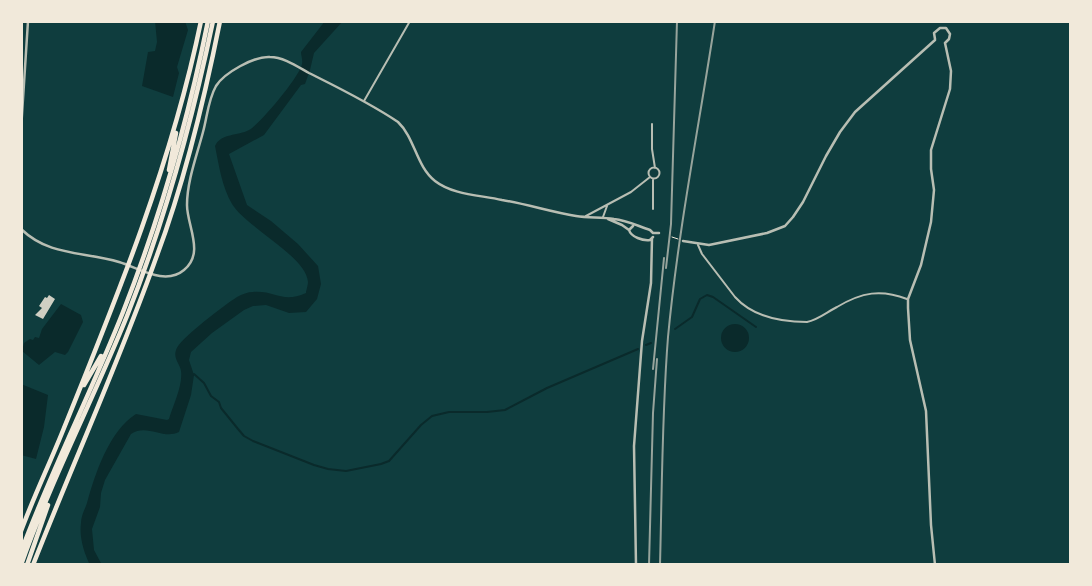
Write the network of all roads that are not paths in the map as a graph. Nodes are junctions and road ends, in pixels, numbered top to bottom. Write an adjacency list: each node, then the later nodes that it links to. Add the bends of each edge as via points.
1 (28, 21): 13 (street)
2 (201, 21): 10 (highway)
3 (211, 21): 16 (highway); 34 (highway, via 196,99 150,254)
4 (220, 21): 39 (highway, via 199,120 157,256)
5 (410, 21): 11 (street)
6 (938, 21): 7 (street)
7 (940, 28): 8 (street, via 934,33); 9 (street, via 950,34)
8 (935, 40): 9 (street); 29 (street, via 855,112 788,224 767,233)
9 (945, 43): 31 (street, via 951,71 931,150 932,214)
10 (188, 80): 16 (highway); 33 (highway, via 144,224)
11 (364, 102): 19 (street, via 403,127 427,172 444,186); 23 (street, via 271,57 229,73 211,98 188,197 193,257 178,274 158,276 102,257 44,246)
12 (652, 124): 14 (street)
13 (21, 130)
14 (655, 168): 15 (street, via 650,170); 15 (street, via 660,174)
15 (651, 178): 17 (street); 18 (street)
16 (162, 201): 32 (highway)
17 (608, 205): 19 (street); 20 (street); 21 (street)
18 (653, 209)
19 (585, 217): 20 (street)
20 (602, 218): 21 (street); 24 (street)
21 (610, 218): 22 (street)
22 (636, 225): 24 (street); 26 (street)
23 (21, 229)
24 (629, 230): 27 (street)
25 (659, 233): 26 (street)
26 (652, 235): 27 (street); 30 (street)
27 (646, 241): 30 (street)
28 (683, 241): 29 (street)
29 (698, 245): 31 (street, via 735,298 757,314 807,322 849,300 874,293)
30 (653, 251): 40 (street, via 634,446)
31 (908, 299): 41 (street, via 910,340 926,411)
32 (123, 312): 33 (highway); 36 (highway)
33 (71, 411): 35 (highway)
34 (75, 436): 37 (highway); 38 (highway)
35 (21, 531)
36 (21, 552)
37 (21, 565)
38 (27, 565)
39 (33, 565)
40 (636, 565)
41 (935, 565)

